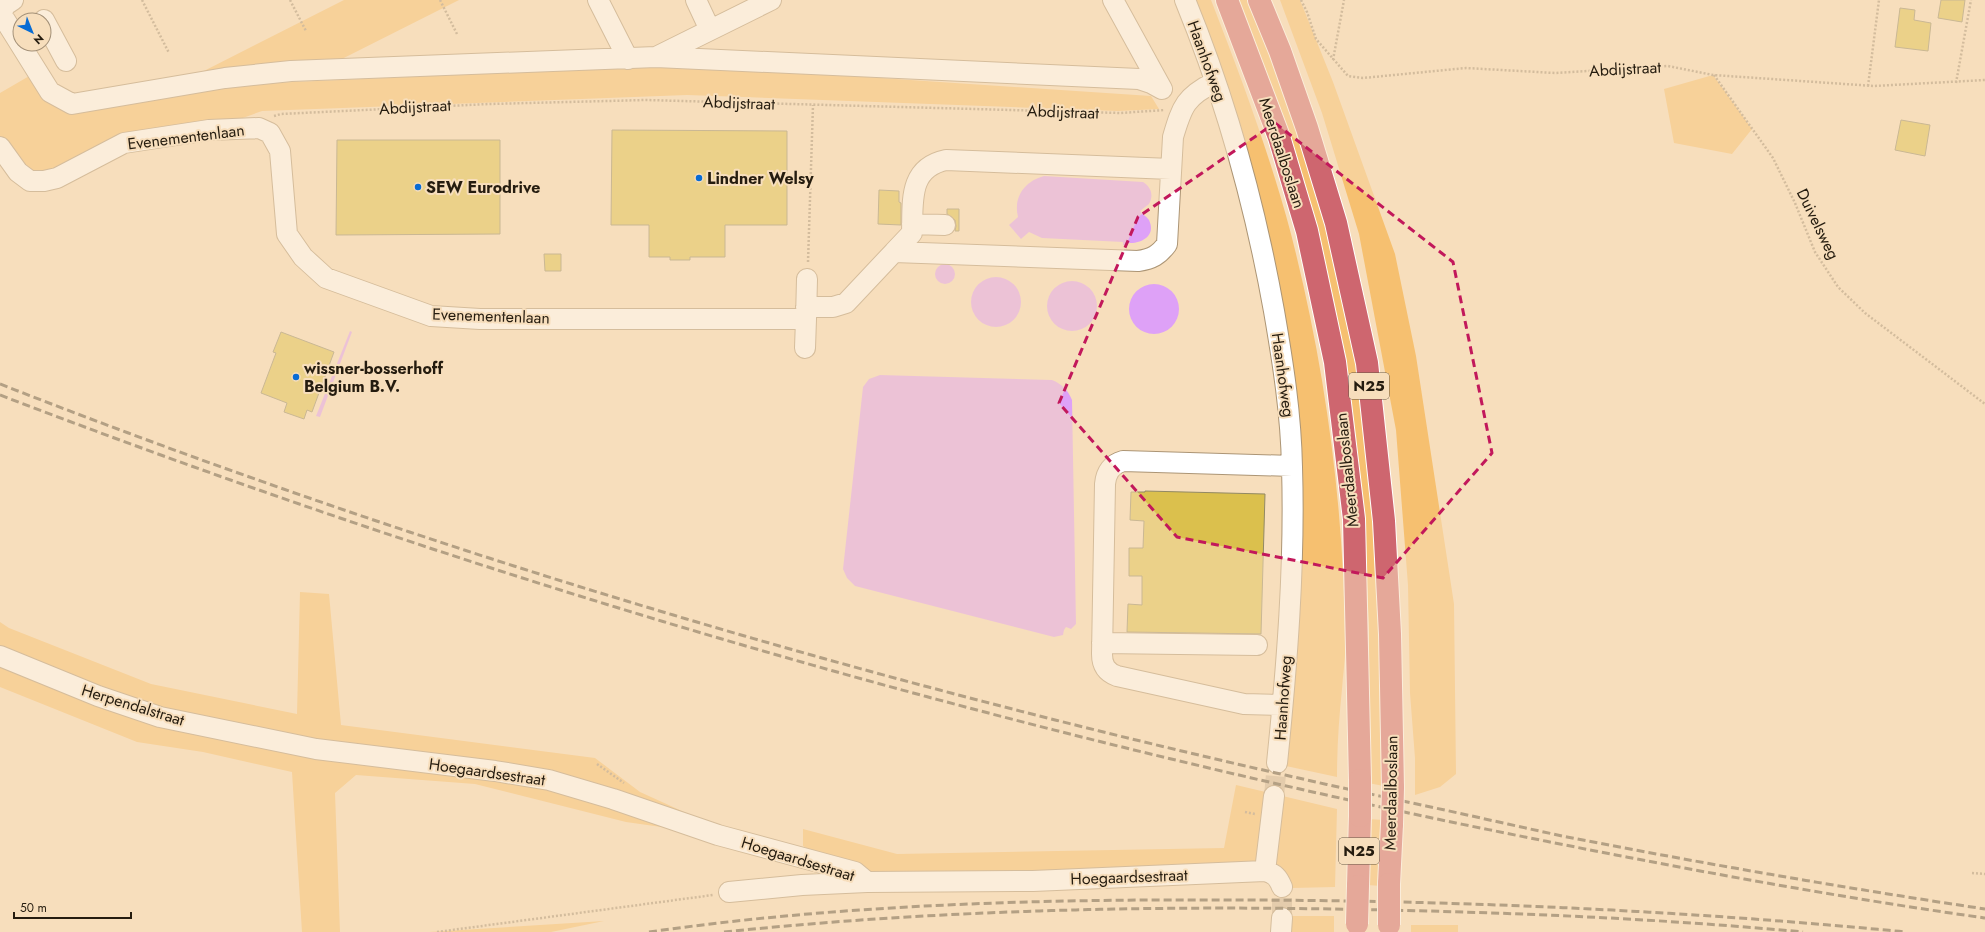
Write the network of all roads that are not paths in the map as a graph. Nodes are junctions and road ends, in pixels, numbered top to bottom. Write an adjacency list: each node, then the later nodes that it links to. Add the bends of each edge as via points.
1 (13, 0): 13 (street, via 4,6 2,15 50,92 72,104 225,78 291,71)
2 (598, 0): 13 (street)
3 (696, 0): 10 (street)
4 (771, 0): 9 (street)
5 (1114, 0): 16 (street)
6 (1184, 0): 15 (street, Haanhofweg)
7 (1226, 0): 38 (highway, Meerdaalboslaan / N25, bridge, via 1279,136 1307,230 1335,362 1354,519 1360,780)
8 (1259, 0): 39 (highway, Meerdaalboslaan / N25, bridge, via 1280,50 1307,128 1336,223 1367,363 1384,521 1393,788)
9 (749, 5): 10 (street)
10 (710, 30): 12 (street)
11 (52, 35): 14 (street)
12 (656, 57): 13 (street); 16 (street, via 1139,79)
13 (628, 59)
14 (66, 61)
15 (1215, 82): 17 (street, via 1198,90); 26 (street, Haanhofweg, via 1264,252 1285,376)
16 (1162, 89): 17 (street)
17 (1185, 104): 19 (street, via 1173,137)
18 (0, 147): 24 (street, Evenementenlaan, via 18,172 30,181 44,181 57,178 124,143 209,130 259,128 270,133 280,151 287,234 303,256 326,278 431,316 480,319)
19 (1171, 169): 20 (street, via 946,160 934,163 924,171 914,185); 22 (street, via 1167,244 1160,253 1150,259 1138,261)
20 (912, 224): 21 (street); 22 (street, Evenementenlaan, via 912,233)
21 (945, 224)
22 (894, 252): 24 (street, Evenementenlaan, via 846,303)
23 (807, 279): 24 (street)
24 (806, 313): 25 (street)
25 (805, 348)
26 (1292, 466): 27 (street, via 1128,461 1114,465 1107,474 1105,484); 30 (street, Haanhofweg, via 1292,555)
27 (1102, 643): 28 (street); 30 (street, via 1103,664 1112,674 1244,704)
28 (1257, 645)
29 (0, 656): 31 (street, Herpendalstraat, via 98,696 160,717)
30 (1282, 705): 32 (street, Haanhofweg)
31 (316, 749): 35 (street, Hoegaardsestraat, via 549,780 613,798 718,835 854,872)
32 (1277, 763)
33 (1274, 796): 34 (street)
34 (1265, 871): 35 (street, Hoegaardsestraat, via 1033,881); 36 (street, via 1273,873)
35 (867, 882): 37 (street)
36 (1282, 887)
37 (729, 892)
38 (1357, 928)
39 (1388, 928)

